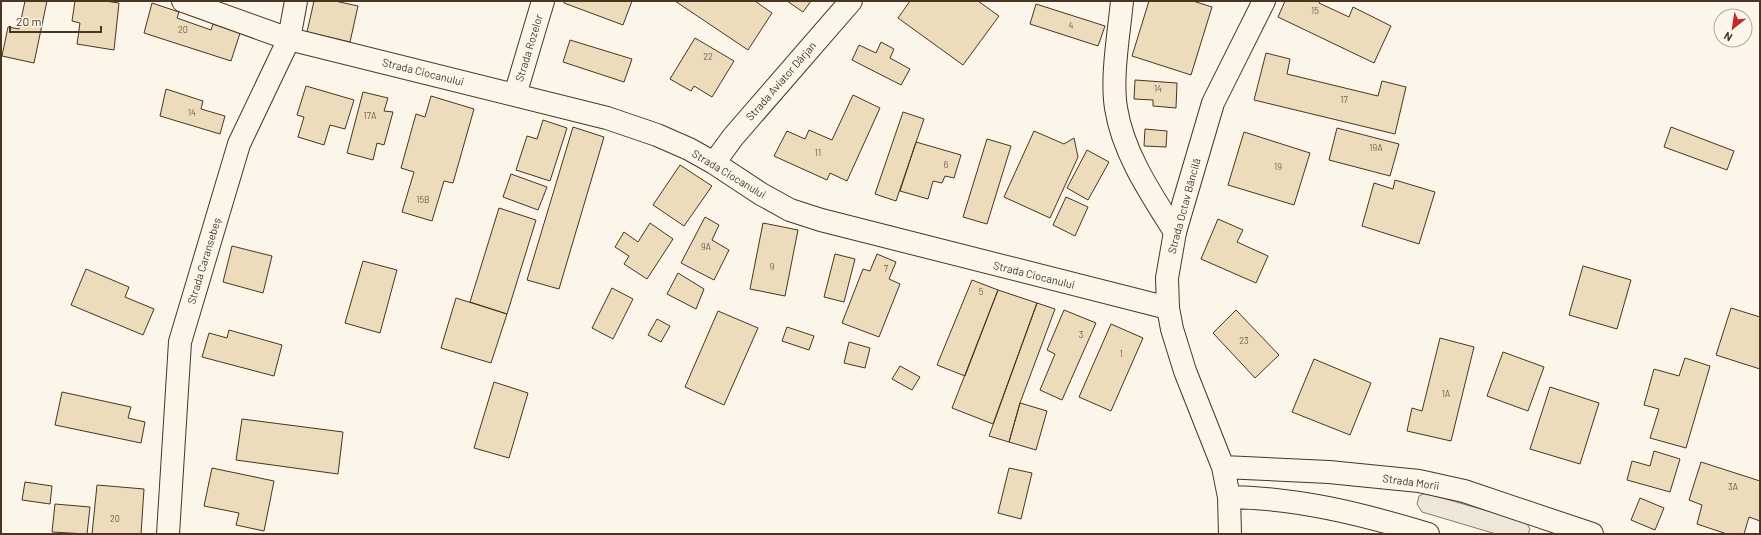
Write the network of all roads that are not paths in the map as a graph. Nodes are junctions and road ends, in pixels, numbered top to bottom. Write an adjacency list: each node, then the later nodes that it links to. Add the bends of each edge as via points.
1 (183, 1): 7 (street, Strada Ciocanului)
2 (296, 1): 7 (street, Strada Caransebeș)
3 (543, 1): 8 (street, Strada Rozelor)
4 (851, 1): 9 (street, Strada Aviator Dârjan, via 732,137)
5 (1122, 1): 10 (street, via 1116,107 1130,155)
6 (1264, 1): 10 (street, Strada Octav Băncilă, via 1213,103)
7 (289, 39): 8 (street, Strada Ciocanului); 15 (street, Strada Caransebeș, via 239,144 180,342)
8 (515, 95): 9 (street, Strada Ciocanului, via 606,118 658,135)
9 (714, 163): 11 (street, Strada Ciocanului, via 790,210)
10 (1175, 232): 11 (street, Strada Octav Băncilă, via 1167,278)
11 (1168, 308): 12 (street, Strada Octav Băncilă, via 1185,371)
12 (1223, 468): 13 (street, Strada Octav Băncilă); 14 (street, Strada Morii, via 1329,472 1419,480 1464,491)
13 (1229, 497): 16 (street, Strada Octav Băncilă); 17 (street, via 1255,497 1326,506)
14 (1553, 528): 18 (street, Strada Morii)
15 (168, 534)
16 (1230, 534)
17 (1428, 534)
18 (1592, 534)

